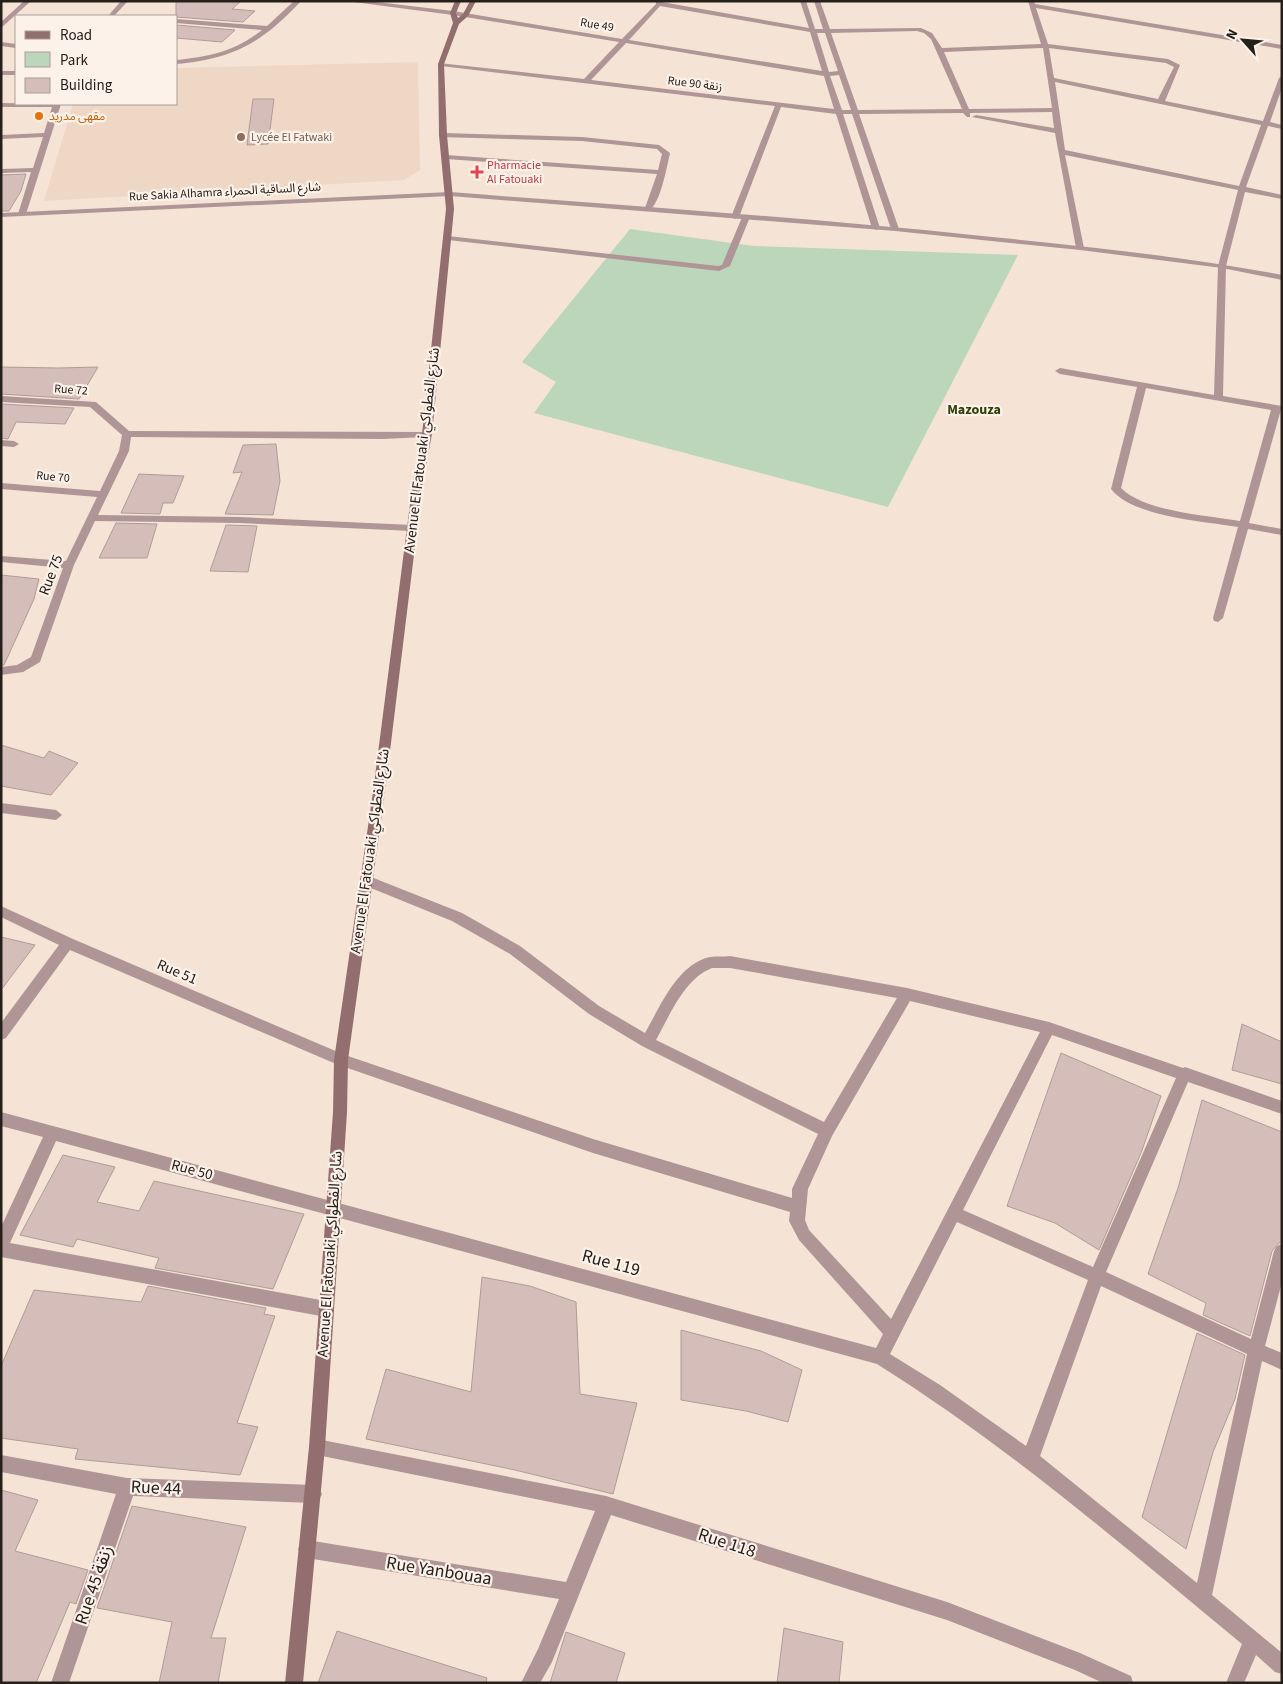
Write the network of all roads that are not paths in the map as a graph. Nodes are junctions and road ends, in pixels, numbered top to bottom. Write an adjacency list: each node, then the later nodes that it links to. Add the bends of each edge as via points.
1 (28, 1): 16 (street)
2 (125, 1): 12 (street)
3 (298, 1): 17 (street)
4 (349, 1): 11 (street, Rue 49)
5 (458, 1): 11 (main road)
6 (473, 1): 13 (main road, Avenue El Fatouaki شارع الفطواكي)
7 (803, 1): 18 (street)
8 (817, 1): 19 (street)
9 (659, 3): 18 (street); 20 (street)
10 (1031, 3): 23 (street); 24 (street)
11 (453, 13): 13 (street, Rue 49); 15 (main road)
12 (112, 15)
13 (466, 15): 15 (main road, Avenue El Fatouaki شارع الفطواكي); 20 (street, Rue 49)
14 (178, 21): 17 (street)
15 (456, 24): 27 (main road, Avenue El Fatouaki شارع الفطواكي)
16 (1, 26)
17 (268, 28): 26 (street, via 230,54)
18 (813, 31): 19 (street); 31 (street)
19 (827, 32): 25 (street, via 922,30 931,34); 30 (street)
20 (625, 41): 31 (street, Rue 49); 34 (street)
21 (1, 44): 22 (street)
22 (15, 46)
23 (1047, 46): 25 (street); 33 (street); 36 (street, via 1157,58 1174,63 1178,66)
24 (1282, 47)
25 (939, 50): 44 (street)
26 (178, 62)
27 (442, 64): 34 (street, Rue 90 زنقة); 49 (main road, Avenue El Fatouaki شارع الفطواكي)
28 (1, 72): 29 (street)
29 (15, 73)
30 (841, 73): 31 (street, Rue 49); 43 (street)
31 (826, 74): 42 (street)
32 (1282, 78): 35 (street)
33 (1051, 79): 36 (street); 41 (street)
34 (587, 80): 37 (street, Rue 90 زنقة)
35 (1279, 92): 45 (street)
36 (1161, 101): 45 (street)
37 (779, 104): 42 (street, Rue 90 زنقة); 62 (street)
38 (1, 105): 39 (street)
39 (15, 105)
40 (57, 105): 48 (street)
41 (1055, 110): 44 (street); 47 (street)
42 (839, 112): 43 (street, Rue 90 زنقة); 64 (street)
43 (855, 112): 44 (street, Rue 90 زنقة); 65 (street)
44 (966, 113): 47 (street)
45 (1266, 123): 46 (street); 56 (street)
46 (1282, 127)
47 (1058, 131): 51 (street)
48 (46, 135): 50 (street); 53 (street)
49 (443, 135): 52 (main road, Avenue El Fatouaki شارع الفطواكي); 55 (street, via 582,139 655,146 666,153)
50 (1, 137)
51 (1061, 152): 56 (street); 67 (street)
52 (446, 157): 55 (street); 57 (main road, Avenue El Fatouaki شارع الفطواكي)
53 (34, 170): 54 (street); 60 (street)
54 (1, 171)
55 (662, 172): 59 (street)
56 (1242, 189): 58 (street); 68 (street)
57 (450, 194): 59 (street, Rue Sakia Alhamra شارع الساقية الحمراء); 60 (street, Rue Sakia Alhamra شارع الساقية الحمراء); 66 (main road, Avenue El Fatouaki شارع الفطواكي)
58 (1282, 197)
59 (649, 208): 62 (street, Rue Sakia Alhamra شارع الساقية الحمراء)
60 (22, 214): 61 (street, Rue Sakia Alhamra شارع الساقية الحمراء)
61 (1, 215)
62 (735, 217): 63 (street, Rue Sakia Alhamra شارع الساقية الحمراء)
63 (746, 217): 64 (street, Rue Sakia Alhamra شارع الساقية الحمراء); 66 (street, via 726,266 719,270)
64 (876, 228): 65 (street, Rue Sakia Alhamra شارع الساقية الحمراء)
65 (895, 229): 67 (street, Rue Sakia Alhamra شارع الساقية الحمراء)
66 (448, 238): 76 (main road, Avenue El Fatouaki شارع الفطواكي)
67 (1080, 248): 68 (street, Rue Sakia Alhamra شارع الساقية الحمراء)
68 (1222, 266): 69 (street, Rue Sakia Alhamra شارع الساقية الحمراء); 72 (street)
69 (1282, 278)
70 (1060, 371): 71 (street)
71 (1142, 385): 72 (street); 82 (street, via 1116,488 1136,504)
72 (1218, 398): 74 (street)
73 (1, 399): 75 (street, Rue 72, via 93,404)
74 (1279, 408): 82 (street)
75 (127, 434): 76 (street); 80 (street, Rue 75, via 124,451)
76 (427, 434): 83 (main road, Avenue El Fatouaki شارع الفطواكي)
77 (1, 443): 78 (street)
78 (14, 444)
79 (1, 486): 80 (street, Rue 70)
80 (103, 494): 81 (street, Rue 75)
81 (93, 518): 83 (street, via 240,520); 86 (street, Rue 75)
82 (1244, 525): 84 (street); 87 (street)
83 (412, 528): 91 (main road, Avenue El Fatouaki شارع الفطواكي)
84 (1282, 532)
85 (1, 559): 86 (street)
86 (69, 565): 88 (street, Rue 75, via 36,658 19,669)
87 (1218, 618)
88 (1, 671)
89 (1, 808): 90 (street)
90 (56, 815)
91 (366, 880): 97 (street, via 457,917 515,950 594,1010); 98 (main road, Avenue El Fatouaki شارع الفطواكي)
92 (1, 911): 93 (street, Rue 51)
93 (68, 943): 96 (street); 98 (street, Rue 51)
94 (908, 994): 95 (street); 97 (street, via 730,962 710,963 696,970 678,991); 102 (street)
95 (1049, 1028): 99 (street); 106 (street)
96 (1, 1034)
97 (647, 1042): 102 (street)
98 (340, 1060): 104 (main road, Avenue El Fatouaki شارع الفطواكي, via 340,1112); 105 (street, Rue 51, via 594,1146)
99 (1185, 1073): 100 (street); 109 (street)
100 (1282, 1108)
101 (1, 1119): 103 (street, Rue 50)
102 (827, 1131): 105 (street, via 800,1189)
103 (52, 1133): 104 (street, Rue 50); 107 (street)
104 (332, 1207): 110 (main road, Avenue El Fatouaki شارع الفطواكي); 113 (street, Rue 119)
105 (797, 1207): 111 (street, via 797,1221 804,1235)
106 (955, 1214): 109 (street); 111 (street)
107 (1, 1248): 110 (street)
108 (1282, 1251): 112 (street)
109 (1097, 1276): 112 (street); 116 (street)
110 (326, 1309): 115 (main road, Avenue El Fatouaki شارع الفطواكي)
111 (893, 1333): 113 (street)
112 (1256, 1350): 114 (street); 123 (street)
113 (880, 1357): 116 (street, Rue 119, via 966,1411)
114 (1282, 1362)
115 (317, 1447): 119 (main road, Avenue El Fatouaki شارع الفطواكي); 120 (street, Rue 118)
116 (1030, 1459): 123 (street, Rue 119)
117 (1, 1463): 118 (street, Rue 44)
118 (127, 1487): 119 (street, Rue 44); 126 (street, Rue 45 زنقة)
119 (313, 1494): 121 (main road, Avenue El Fatouaki شارع الفطواكي)
120 (606, 1505): 122 (street); 129 (street, Rue 118, via 947,1611 1080,1662)
121 (307, 1550): 122 (street, Rue Yanbouaa); 127 (main road, Avenue El Fatouaki شارع الفطواكي)
122 (571, 1592): 128 (street)
123 (1202, 1600): 124 (street, Rue 119)
124 (1252, 1641): 125 (street, Rue 119); 130 (street)
125 (1282, 1665)
126 (60, 1683)
127 (294, 1683)
128 (530, 1683)
129 (1124, 1683)
130 (1235, 1683)

